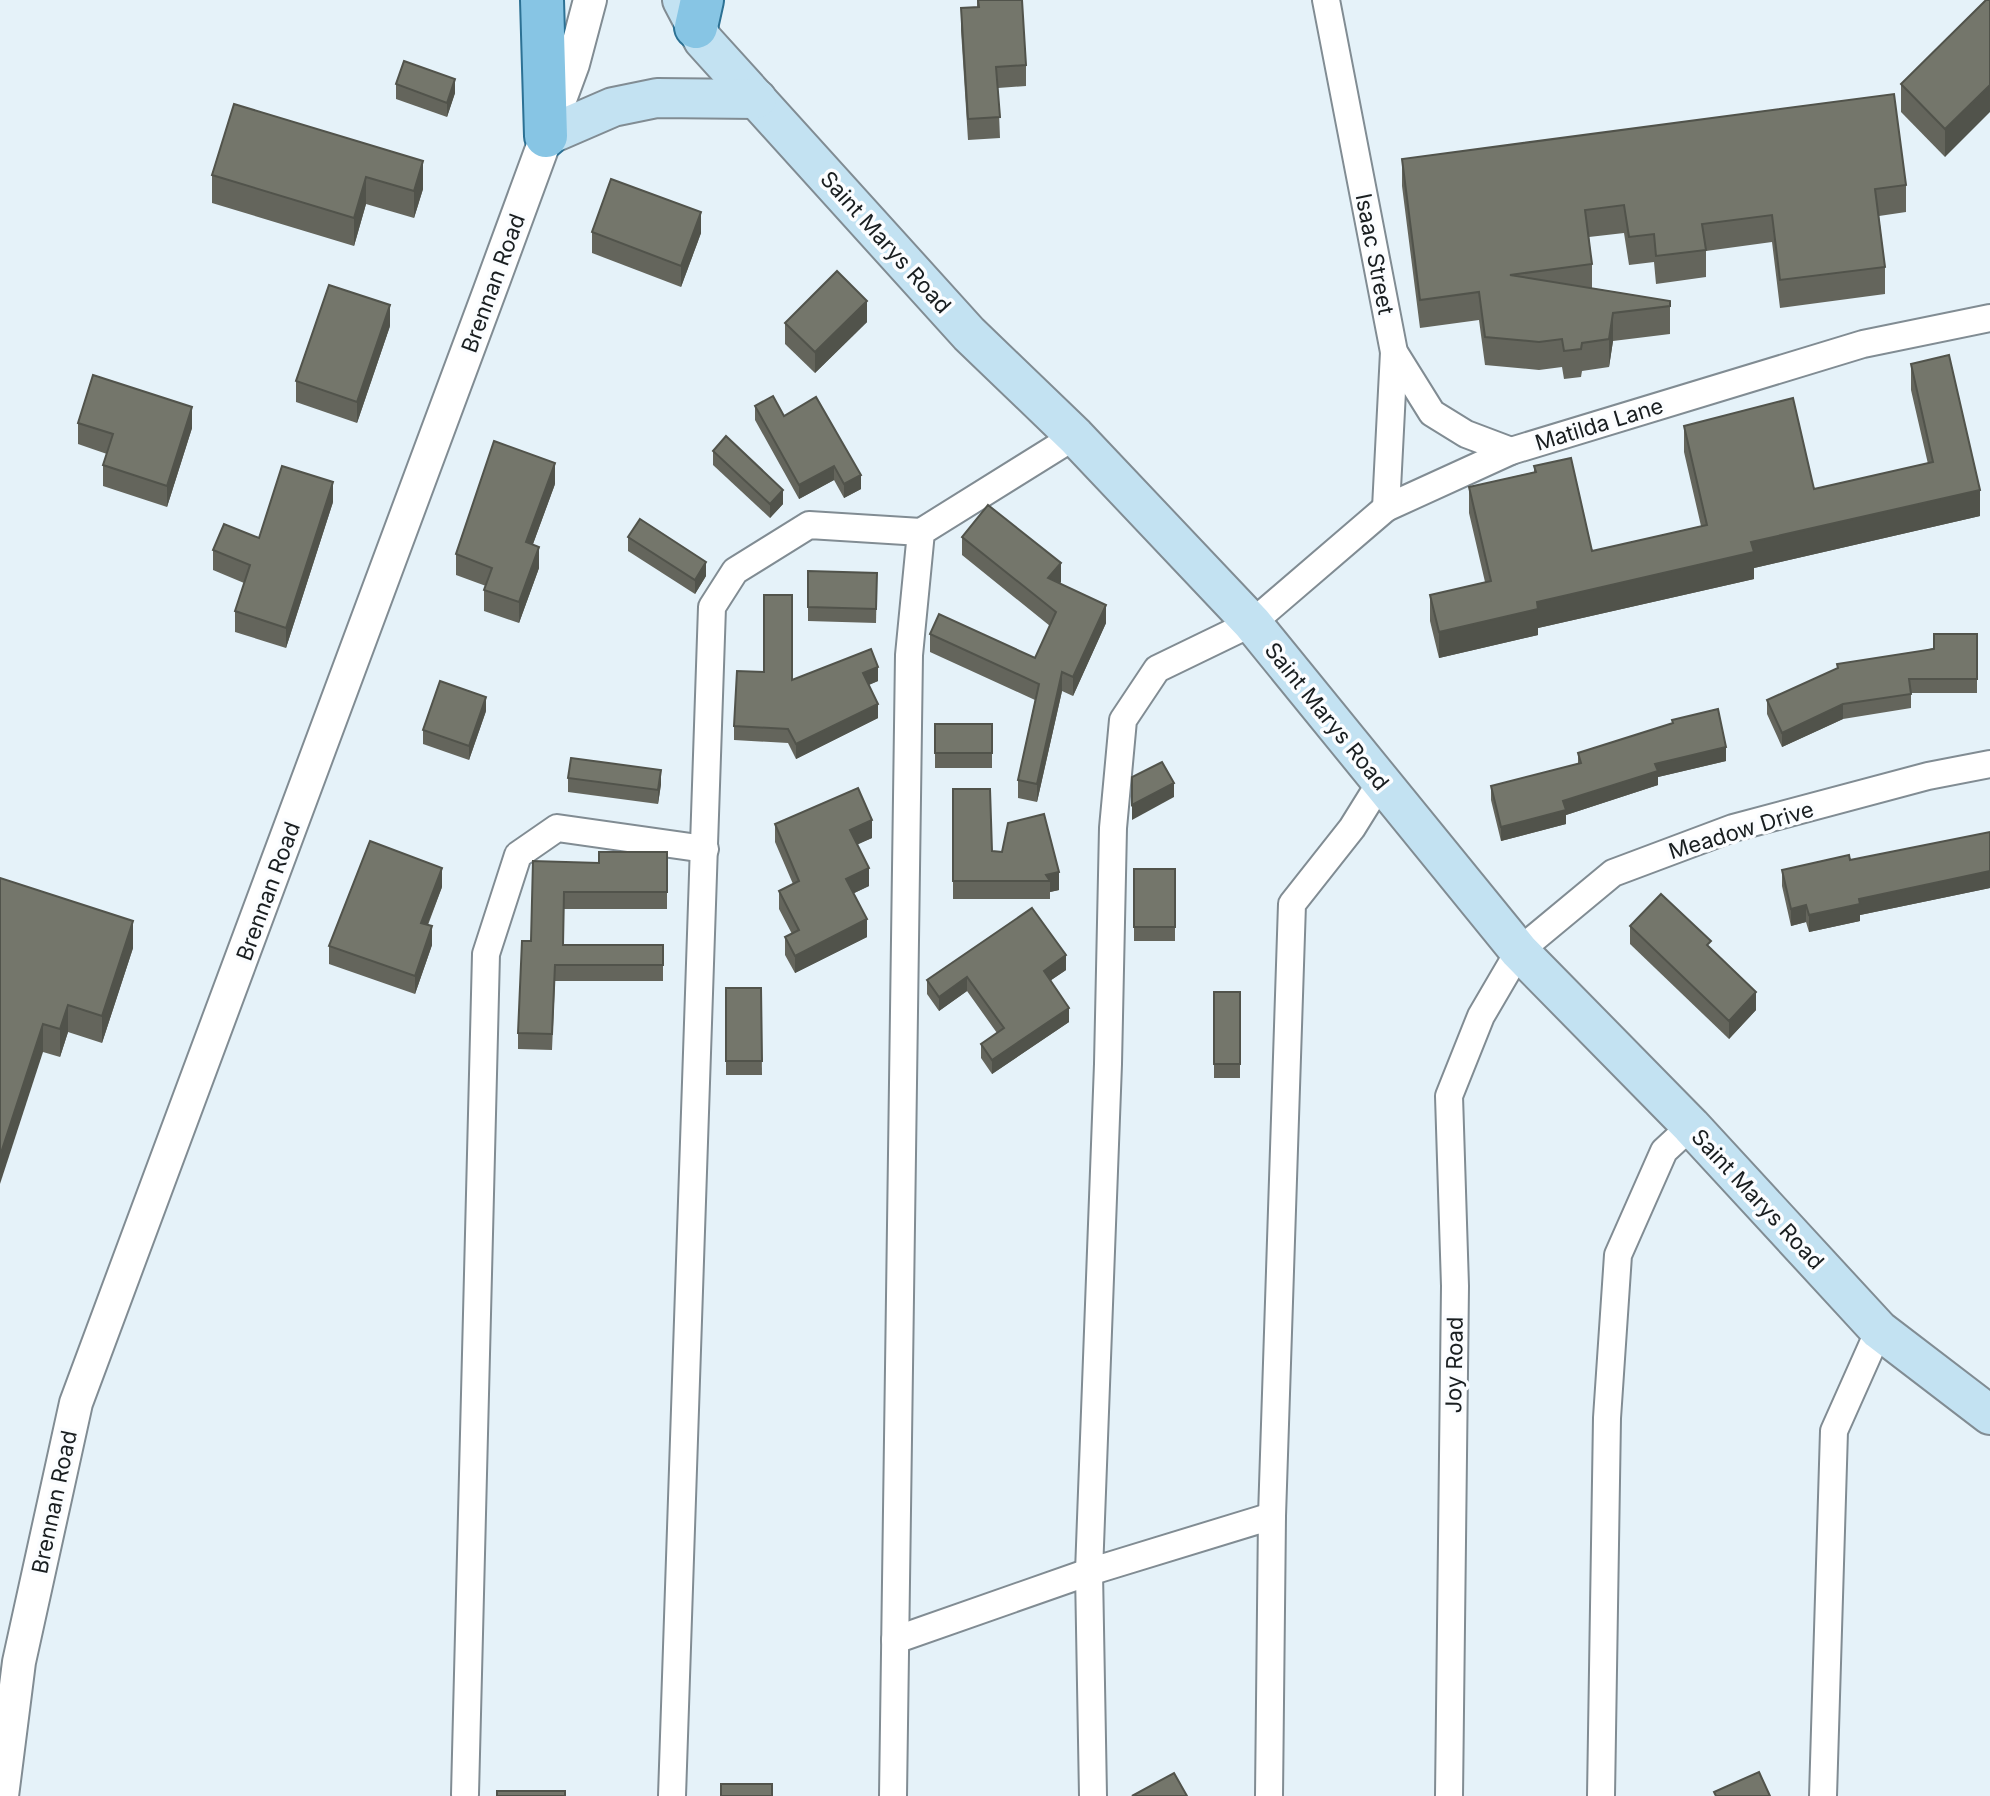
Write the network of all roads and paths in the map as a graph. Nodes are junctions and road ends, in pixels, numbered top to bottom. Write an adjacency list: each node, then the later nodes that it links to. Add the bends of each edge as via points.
1 (542, 0): 6 (main road)
2 (590, 0): 6 (street, Brennan Road)
3 (1326, 0): 8 (street, Isaac Street)
4 (694, 9): 5 (main road, Saint Marys Road, via 703,40)
5 (757, 99): 6 (main road, via 657,98 613,107); 9 (main road, Saint Marys Road, via 969,334)
6 (546, 136): 25 (street, Brennan Road, via 76,1403 19,1662)
7 (1990, 318): 10 (street, Matilda Lane, via 1863,344)
8 (1394, 352): 10 (street, Isaac Street, via 1432,413 1466,434); 11 (street)
9 (1075, 436): 12 (street); 13 (main road, Saint Marys Road)
10 (1511, 451): 11 (street, Matilda Lane)
11 (1386, 508): 13 (street, Matilda Lane)
12 (921, 532): 16 (street, via 809,525 735,571 712,607); 23 (street, via 909,655)
13 (1252, 623): 15 (main road, Saint Marys Road); 22 (street, Matilda Lane, via 1157,669 1123,720 1113,828)
14 (1990, 764): 17 (street, Meadow Drive, via 1733,828 1613,873)
15 (1380, 783): 17 (main road, Saint Marys Road); 21 (street, via 1292,904)
16 (705, 849): 24 (street, via 557,828 518,855 486,954); 26 (street)
17 (1519, 951): 18 (main road, Saint Marys Road); 30 (street, Joy Road, via 1481,1016 1449,1096 1455,1286)
18 (1691, 1126): 19 (main road, Saint Marys Road); 31 (street, via 1664,1151 1618,1255 1607,1418)
19 (1879, 1330): 20 (main road, Saint Marys Road); 32 (street, via 1834,1431)
20 (1987, 1408)
21 (1272, 1516): 22 (street); 29 (street)
22 (1089, 1572): 23 (street); 28 (street, Matilda Lane)
23 (895, 1640): 27 (street)
24 (465, 1794)
25 (2, 1796)
26 (672, 1796)
27 (893, 1796)
28 (1093, 1796)
29 (1269, 1796)
30 (1449, 1796)
31 (1601, 1796)
32 (1823, 1796)

